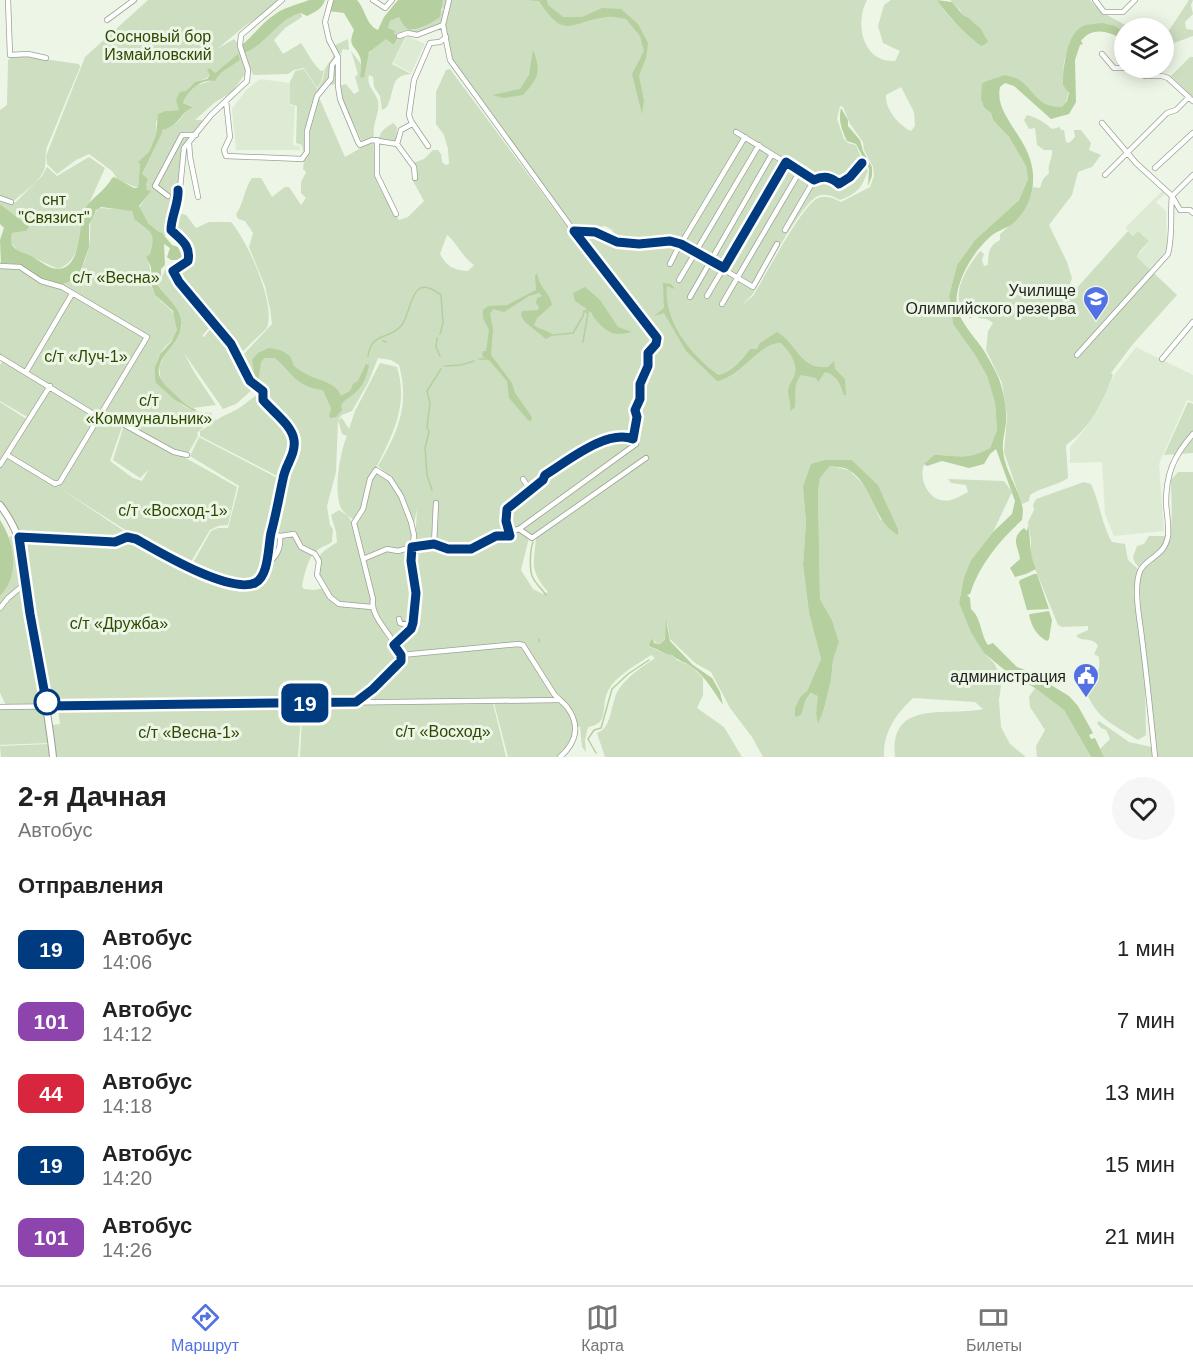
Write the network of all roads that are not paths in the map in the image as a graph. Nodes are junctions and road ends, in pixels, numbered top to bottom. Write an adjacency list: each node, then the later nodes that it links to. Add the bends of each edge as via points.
1 (8, 0): 16 (street, via 10,55)
2 (134, 0): 10 (street)
3 (331, 0): 15 (street, via 325,22)
4 (373, 0): 5 (street, via 385,8)
5 (392, 0)
6 (449, 0): 11 (street)
7 (1095, 0): 8 (street, via 1104,12 1110,13 1123,12)
8 (1136, 0)
9 (282, 1): 18 (street, via 241,35 247,81)
10 (107, 20)
11 (443, 25): 12 (street, via 417,35); 13 (street)
12 (399, 36)
13 (446, 37): 20 (street, via 430,43 416,71 409,115); 48 (street, via 450,60)
14 (1102, 54): 17 (street, via 1114,68 1134,68 1144,76 1168,78)
15 (338, 57): 18 (street, via 332,65 331,79 316,96 307,131 307,152 302,159 226,156 224,150 230,137); 25 (street, via 339,92 360,145)
16 (46, 58)
17 (1191, 99): 30 (street, via 1167,113)
18 (226, 101): 23 (street)
19 (1102, 123): 30 (street)
20 (412, 124): 27 (street, via 401,130); 29 (street)
21 (736, 132): 24 (street)
22 (1193, 133): 34 (street)
23 (196, 135): 26 (street); 40 (street, via 182,135 155,186)
24 (745, 137): 28 (street); 49 (street)
25 (377, 140): 27 (street); 46 (street, via 377,175)
26 (189, 143): 42 (street); 81 (street, via 184,148 179,199 171,222 171,230 187,245 188,261 173,271 231,344 250,381 263,391 263,400 294,438 293,457 284,473)
27 (397, 144): 38 (street, via 414,167)
28 (759, 145): 31 (street); 51 (street)
29 (428, 146)
30 (1127, 153): 36 (street); 41 (street)
31 (772, 154): 32 (street); 52 (street)
32 (786, 162): 35 (street); 55 (street)
33 (862, 163): 39 (street, via 842,183 831,177)
34 (1155, 168)
35 (800, 171): 39 (street); 56 (street)
36 (1105, 175)
37 (1193, 175): 41 (street)
38 (416, 178)
39 (814, 180): 47 (street)
40 (168, 196)
41 (1172, 196): 45 (street, via 1180,210); 63 (street, via 1168,254)
42 (198, 197)
43 (0, 198): 44 (street)
44 (11, 202)
45 (1193, 213)
46 (396, 214)
47 (785, 230)
48 (574, 231): 49 (street, via 595,232 617,242); 76 (street, via 657,338 656,344 648,353 648,366 640,384 633,439 617,437 597,442 545,475)
49 (681, 244): 51 (street); 53 (street)
50 (777, 244): 56 (street, via 753,287)
51 (696, 253): 52 (street); 57 (street)
52 (709, 261): 55 (street); 59 (street)
53 (670, 264)
54 (0, 266): 58 (street, via 20,267)
55 (724, 268): 56 (street); 60 (street)
56 (738, 277): 61 (street)
57 (679, 279)
58 (72, 294): 66 (street); 68 (street, via 147,337)
59 (690, 297)
60 (707, 297)
61 (722, 304)
62 (1193, 322): 65 (street)
63 (1077, 355)
64 (0, 357): 66 (street)
65 (1162, 359)
66 (26, 372): 67 (street)
67 (50, 386): 68 (street); 71 (street)
68 (101, 415): 71 (street, via 56,484); 72 (street)
69 (1193, 434): 101 (street, via 1170,472 1167,541 1141,569 1138,585)
70 (636, 444): 80 (street)
71 (7, 455): 74 (street)
72 (187, 455)
73 (646, 458): 80 (street, via 532,538)
74 (0, 465)
75 (523, 479): 76 (street)
76 (530, 490): 79 (street, via 507,509)
77 (436, 502): 84 (street)
78 (0, 505): 83 (main road)
79 (509, 527): 80 (street); 84 (street, via 510,536 496,536 471,549 448,549)
80 (519, 529)
81 (271, 534): 82 (street); 87 (street)
82 (280, 536): 87 (street, via 278,552); 89 (street, via 294,534 301,547 315,554 319,561 317,575 339,604)
83 (19, 537): 87 (street, via 115,542 127,537 188,568 238,583 253,584 262,578); 88 (main road)
84 (434, 544): 85 (street)
85 (412, 547): 86 (street, via 387,549); 86 (street, via 412,529 401,496 390,479 376,470 354,523); 92 (street, via 416,593)
86 (363, 559): 89 (street)
87 (267, 564)
88 (27, 582): 90 (street); 97 (main road)
89 (372, 607): 93 (street)
90 (0, 608)
91 (399, 619): 92 (street, via 400,623)
92 (412, 626): 93 (street)
93 (394, 645): 94 (street)
94 (401, 655): 95 (street, via 523,645); 96 (street, via 399,665)
95 (558, 700): 96 (street); 100 (street, via 568,709 576,730 572,746)
96 (356, 702): 97 (street)
97 (47, 706): 98 (street); 99 (main road)
98 (0, 707)
99 (53, 757)
100 (560, 757)
101 (1155, 757)

